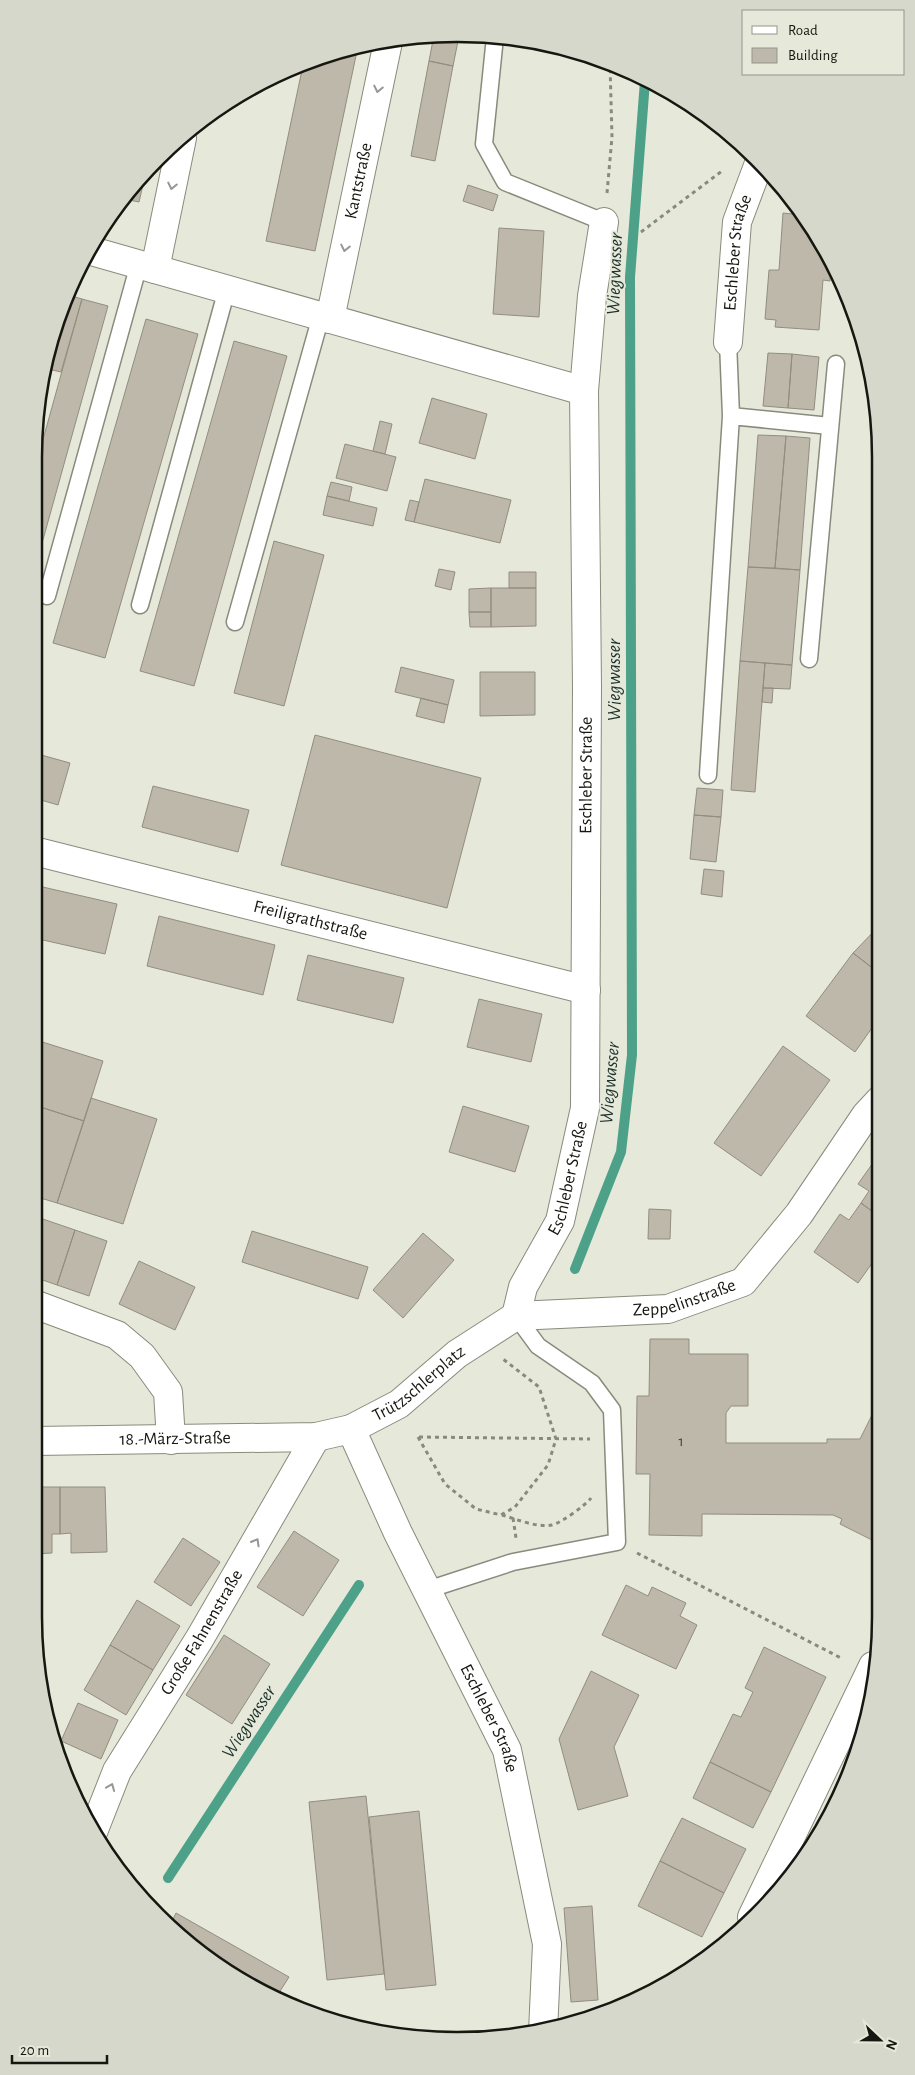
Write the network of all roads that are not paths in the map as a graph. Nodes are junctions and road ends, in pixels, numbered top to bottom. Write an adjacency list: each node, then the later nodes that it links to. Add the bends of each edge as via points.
1 (494, 44): 5 (lane, via 484,144 505,182)
2 (387, 49): 9 (street, Kantstraße, one-way to 9)
3 (179, 150): 7 (street, one-way to 7)
4 (757, 170): 10 (street, Eschleber Straße, via 737,222)
5 (604, 222): 12 (street, Eschleber Straße, via 592,296)
6 (97, 252): 7 (street)
7 (147, 267): 8 (street); 15 (lane)
8 (227, 289): 9 (street); 16 (lane)
9 (326, 317): 12 (street); 17 (lane)
10 (728, 342): 13 (lane)
11 (836, 364): 14 (lane)
12 (584, 391): 21 (street, Eschleber Straße)
13 (731, 416): 14 (lane); 19 (lane)
14 (830, 426): 18 (lane)
15 (47, 596)
16 (140, 605)
17 (235, 622)
18 (809, 660)
19 (708, 775)
20 (42, 853): 21 (street, Freiligrathstraße)
21 (586, 990): 24 (street, Eschleber Straße, via 585,1108 560,1222 523,1287)
22 (872, 1109): 24 (street, Zeppelinstraße, via 799,1214 743,1282 668,1309)
23 (42, 1307): 27 (street, via 117,1335 142,1356 168,1392)
24 (516, 1316): 25 (street, Trützschlerplatz, via 457,1354 399,1404); 29 (lane, via 538,1346 592,1383 612,1410 617,1542 513,1562)
25 (351, 1429): 26 (street, Trützschlerplatz); 29 (street, Eschleber Straße)
26 (316, 1437): 27 (street, 18.-März-Straße); 31 (street, Große Fahnenstraße, one-way to 26, via 117,1771 200,1638)
27 (171, 1440): 28 (street, 18.-März-Straße)
28 (42, 1441)
29 (427, 1590): 33 (street, Eschleber Straße, via 507,1750 547,1944)
30 (869, 1675): 32 (street)
31 (96, 1822)
32 (759, 1903)
33 (543, 2024)

